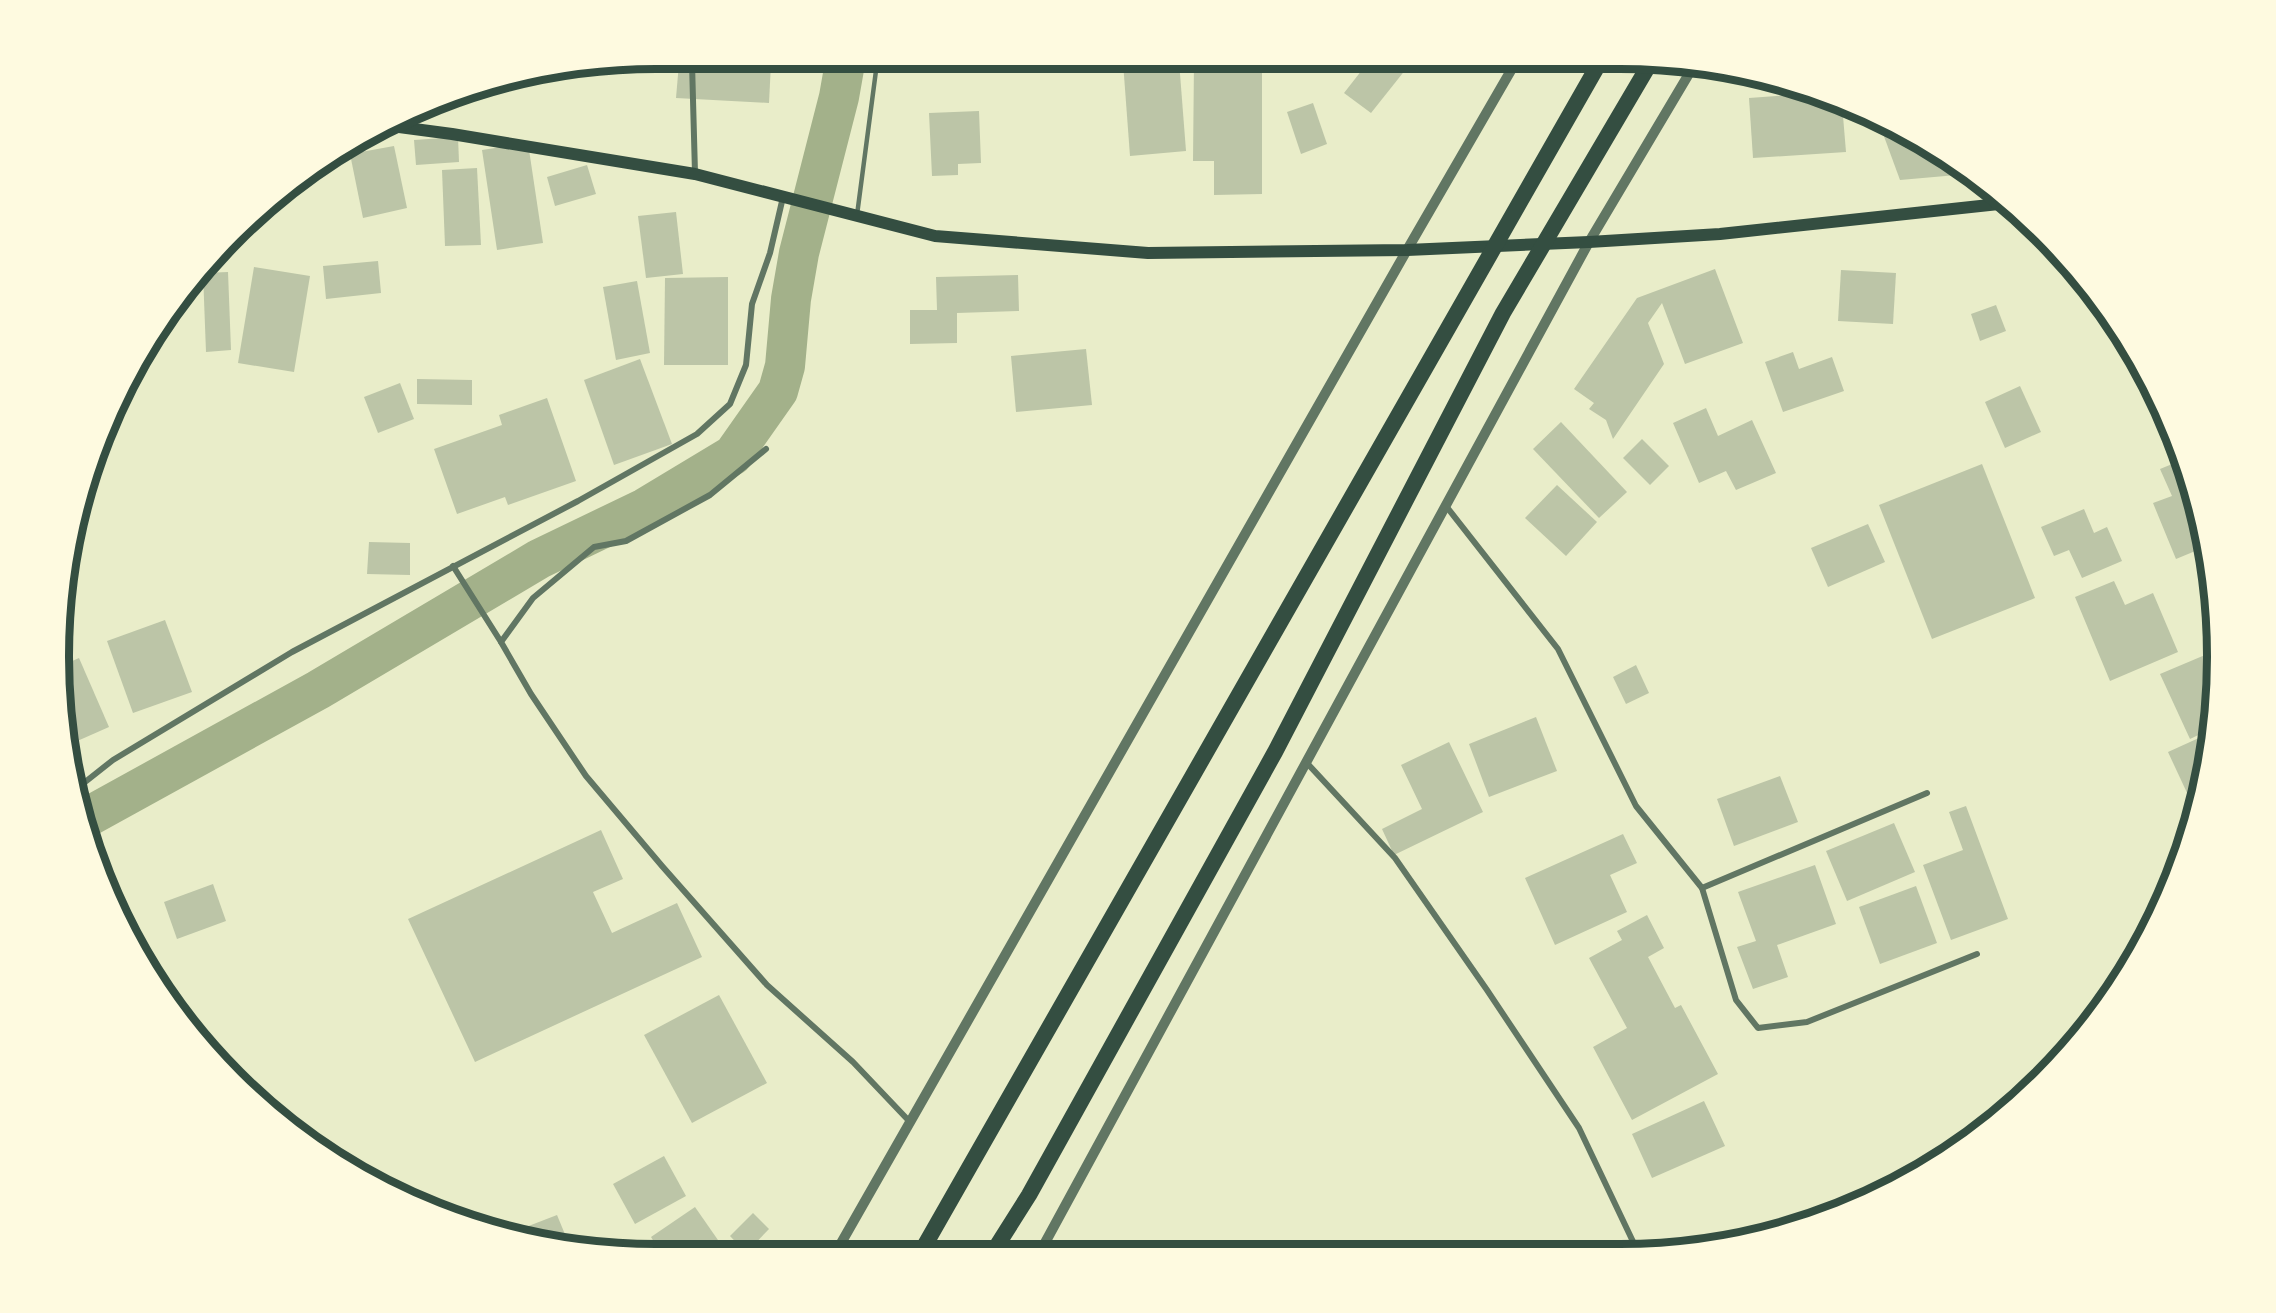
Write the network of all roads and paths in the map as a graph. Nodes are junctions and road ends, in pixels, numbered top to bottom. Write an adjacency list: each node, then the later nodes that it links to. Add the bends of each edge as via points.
1 (692, 69): 8 (street)
2 (876, 69): 11 (lane)
3 (1512, 69): 13 (street)
4 (1596, 69): 25 (highway)
5 (1646, 70): 26 (highway, via 1503,313 1275,752)
6 (1689, 73): 12 (street)
7 (403, 127): 8 (main road)
8 (695, 174): 9 (main road)
9 (784, 197): 11 (main road); 16 (street, via 752,304 746,366 730,404 697,434)
10 (1994, 204): 12 (main road, via 1720,234)
11 (856, 215): 13 (main road, via 935,236 1148,253)
12 (1589, 242): 13 (main road); 15 (street)
13 (1407, 250): 23 (street)
14 (766, 449): 17 (street, via 710,495 626,542 594,547 533,598)
15 (1446, 506): 18 (street); 21 (street, via 1558,649 1636,806)
16 (453, 566): 17 (street); 19 (street, via 292,652 112,760)
17 (501, 642): 23 (street, via 586,776 647,848 767,985 853,1062)
18 (1306, 762): 27 (street); 28 (street, via 1395,858 1487,990 1579,1128)
19 (83, 784)
20 (1927, 793): 21 (street)
21 (1702, 888): 22 (street, via 1736,1000 1758,1028 1807,1023)
22 (1977, 954)
23 (910, 1122): 24 (street)
24 (841, 1244)
25 (926, 1244)
26 (998, 1244)
27 (1044, 1244)
28 (1634, 1244)

